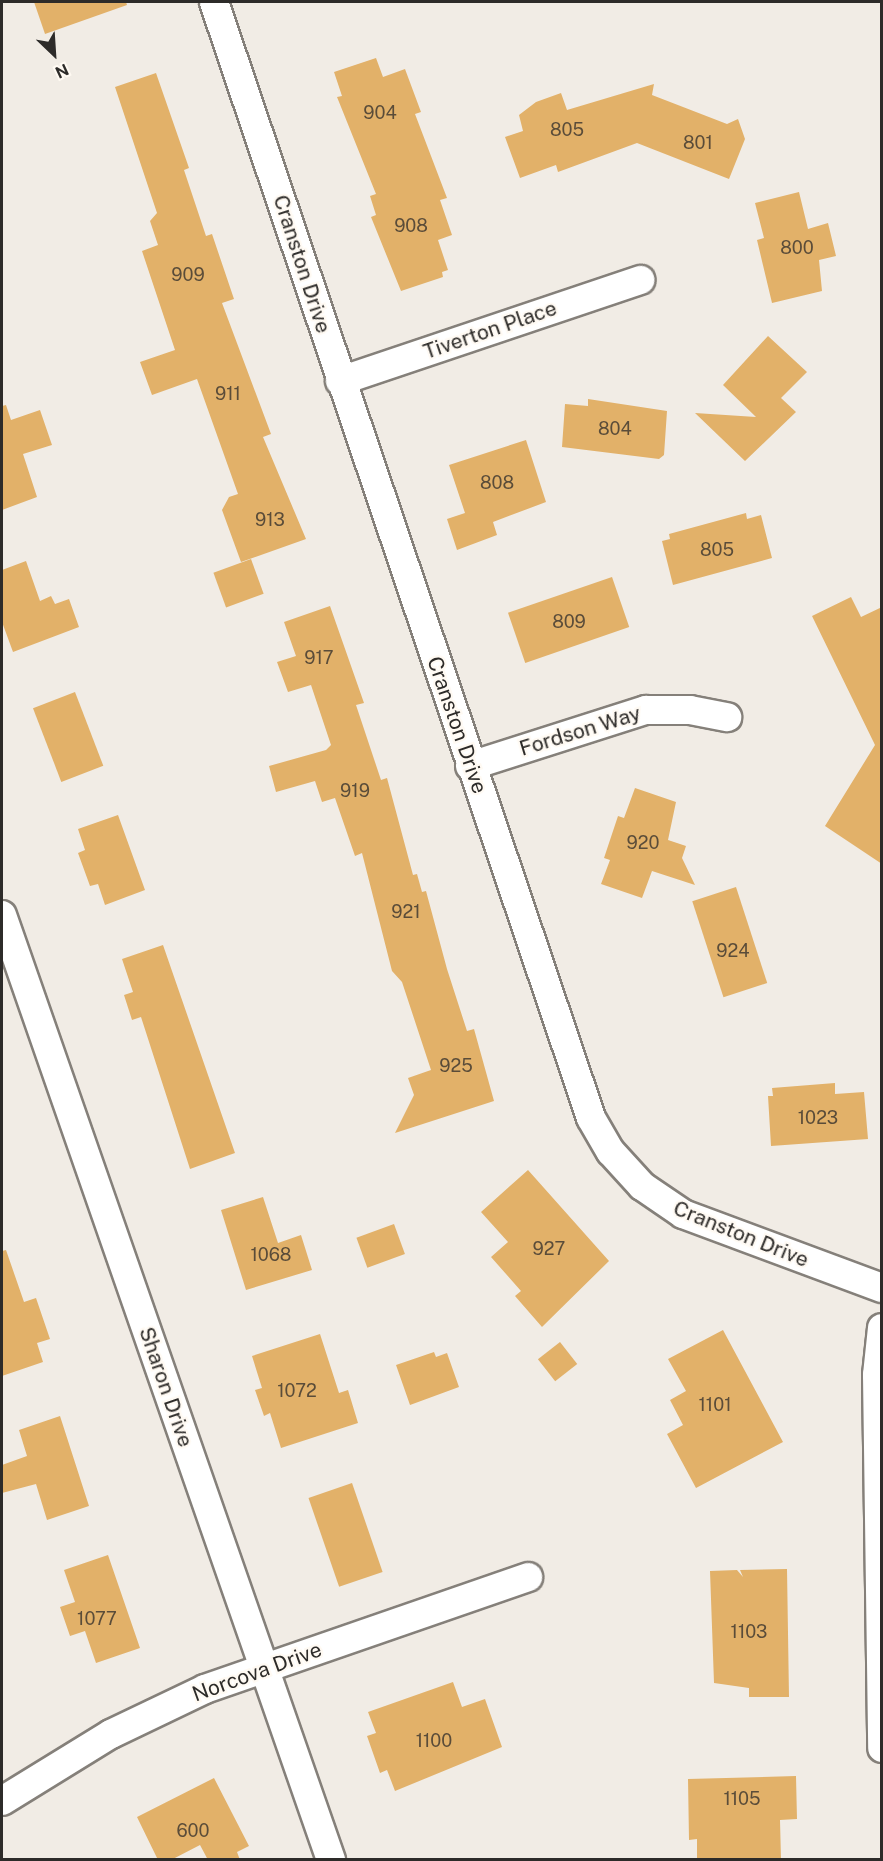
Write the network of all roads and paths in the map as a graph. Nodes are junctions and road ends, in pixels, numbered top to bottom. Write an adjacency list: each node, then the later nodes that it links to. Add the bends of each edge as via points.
1 (214, 2): 3 (street, Cranston Drive)
2 (640, 280): 3 (street, Tiverton Place)
3 (340, 381): 5 (street, Cranston Drive)
4 (727, 717): 5 (street, Fordson Way, via 690,710 646,710)
5 (470, 766): 7 (street, Cranston Drive, via 591,1118 611,1152 642,1186 683,1214)
6 (2, 915): 10 (street, Sharon Drive)
7 (882, 1288)
8 (882, 1328): 11 (street, via 877,1375)
9 (528, 1576): 10 (street, Norcova Drive)
10 (264, 1668): 12 (street, Norcova Drive, via 149,1714); 13 (street, Sharon Drive)
11 (882, 1748)
12 (2, 1802)
13 (331, 1860)

